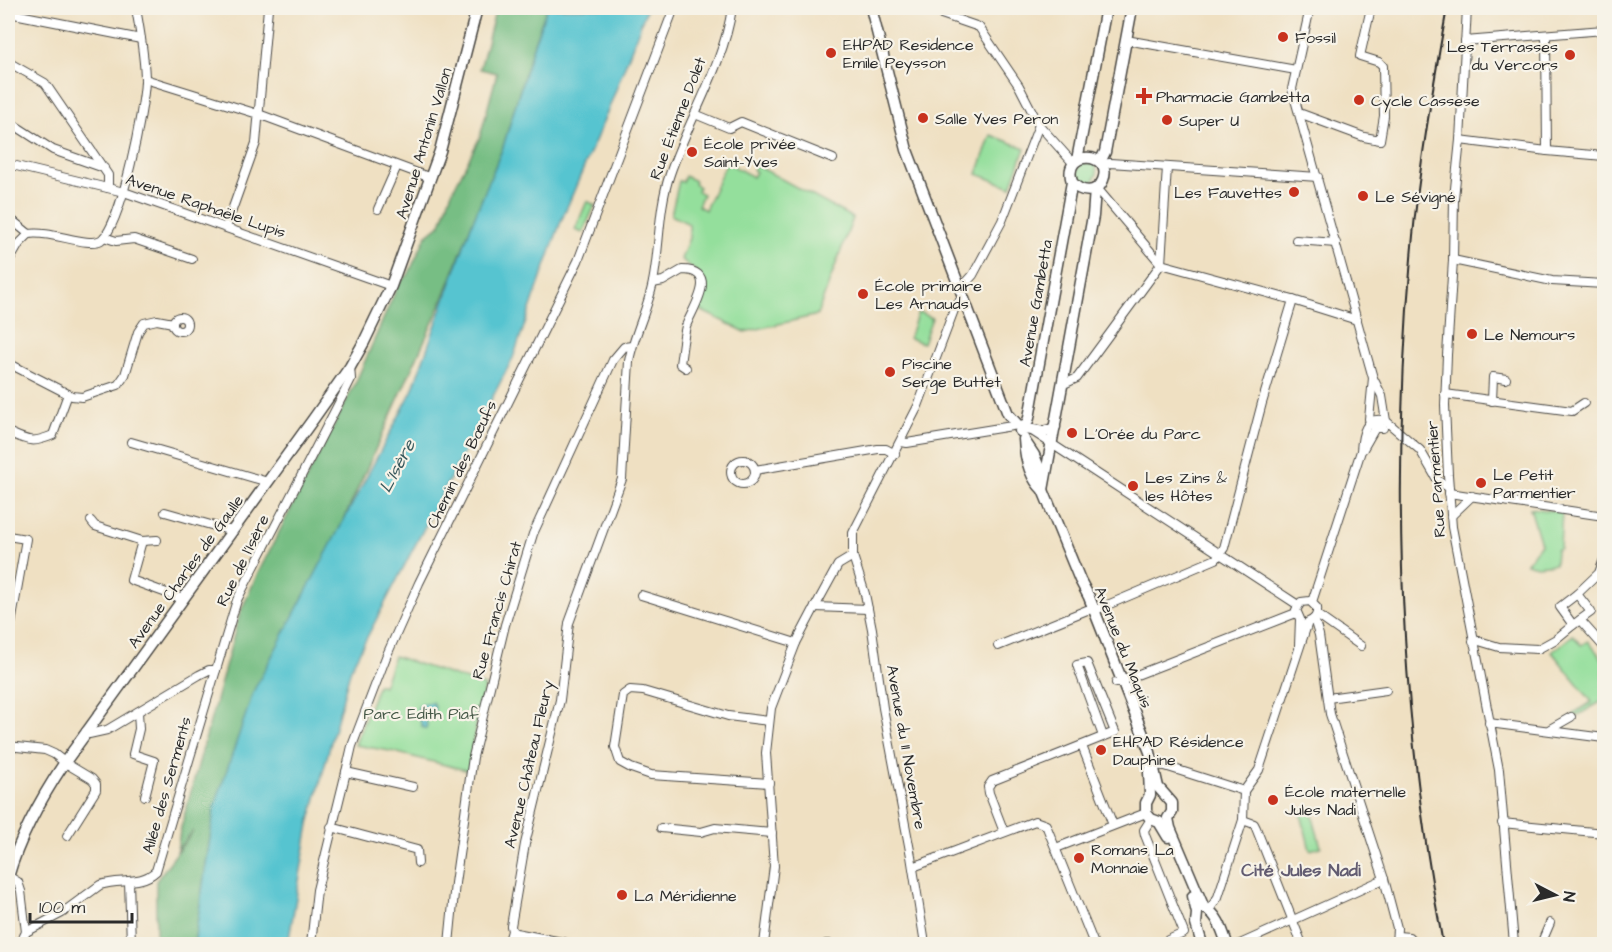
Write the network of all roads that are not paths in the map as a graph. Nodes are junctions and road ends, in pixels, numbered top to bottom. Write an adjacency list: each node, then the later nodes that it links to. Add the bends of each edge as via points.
1 (136, 8): 16 (street)
2 (268, 8): 23 (street)
3 (477, 8): 38 (main road, Avenue Antonin Vallon)
4 (674, 8): 132 (street, Chemin des Bœufs, via 578,261 419,583 386,657)
5 (732, 8): 24 (street, Rue Étienne Dolet)
6 (871, 8): 57 (main road, Avenue du Maquis, via 907,150)
7 (924, 8): 26 (street, via 980,27 1019,86)
8 (1106, 8): 31 (main road, Avenue Gambetta)
9 (1132, 8): 17 (main road)
10 (1310, 8): 20 (street)
11 (1371, 8): 22 (street, via 1360,56 1383,66 1384,116 1380,140)
12 (1467, 8): 18 (street, Rue Parmentier)
13 (8, 17): 16 (street, via 9,13)
14 (1605, 30): 15 (street)
15 (1546, 35): 18 (street); 28 (street)
16 (141, 39): 21 (street)
17 (1126, 40): 20 (street); 32 (main road)
18 (1465, 41): 27 (street, Rue Parmentier)
19 (8, 62): 36 (street, via 45,83)
20 (1296, 70): 22 (street, via 1292,88)
21 (145, 79): 23 (street); 42 (street)
22 (1299, 113): 37 (street)
23 (258, 114): 34 (street); 45 (street, via 254,152)
24 (695, 114): 30 (street, via 729,128 741,122); 54 (street, Rue Étienne Dolet, via 668,178)
25 (8, 121): 36 (street, via 53,150)
26 (1039, 126): 31 (street); 57 (street, via 1002,221)
27 (1460, 140): 28 (street); 51 (street, Rue Parmentier)
28 (1547, 151): 29 (street)
29 (1605, 156)
30 (833, 159)
31 (1076, 162): 32 (main road, via 1089,157); 39 (main road, Avenue Gambetta)
32 (1101, 163): 35 (street); 41 (main road, via 1104,174)
33 (8, 164): 40 (street, Avenue Raphaële Lupis)
34 (397, 166): 38 (street); 43 (street)
35 (1167, 167): 37 (street); 53 (street)
36 (104, 168): 40 (street)
37 (1318, 177): 49 (street)
38 (431, 178): 56 (main road, Avenue Antonin Vallon)
39 (1072, 182): 41 (main road, via 1085,191); 74 (main road, Avenue Gambetta)
40 (108, 188): 42 (street, Avenue Raphaële Lupis)
41 (1096, 188): 53 (street); 67 (main road)
42 (124, 192): 45 (street, Avenue Raphaële Lupis); 47 (street)
43 (378, 209)
44 (8, 217): 46 (street)
45 (226, 227): 56 (street, Avenue Raphaële Lupis)
46 (29, 234): 47 (street, via 51,233 92,242); 52 (street)
47 (104, 237): 50 (street, via 116,241 134,239)
48 (1296, 240): 49 (street)
49 (1336, 243): 59 (street)
50 (192, 259)
51 (1453, 260): 55 (street, via 1552,280); 69 (street, Rue Parmentier)
52 (8, 263)
53 (1161, 264): 58 (street); 67 (street, via 1077,378)
54 (653, 283): 61 (street, Rue Étienne Dolet); 64 (street, via 682,270 694,273 701,281 701,295 684,337 680,364)
55 (1605, 284)
56 (391, 286): 63 (main road, Avenue Charles de Gaulle)
57 (961, 291): 74 (main road, Avenue du Maquis, via 989,361); 77 (street)
58 (1293, 300): 59 (street); 95 (street)
59 (1357, 320): 65 (street)
60 (173, 323): 68 (street, via 144,323 118,385 82,397)
61 (632, 346): 159 (street, Avenue Château Fleury, via 622,479 569,623 560,700 525,844); 167 (street, Rue Francis Chirat, via 624,347 613,360 533,534 505,625 473,757)
62 (8, 363): 68 (street)
63 (350, 367): 83 (main road, Avenue Charles de Gaulle); 116 (street, Rue de l'Isère, via 351,379 344,395 237,600)
64 (686, 368)
65 (1373, 378): 72 (street, via 1382,396); 72 (street, via 1369,418)
66 (1506, 379): 70 (street, via 1493,377)
67 (1062, 385): 73 (main road)
68 (68, 394): 75 (street, via 53,435 36,442)
69 (1445, 394): 70 (street); 82 (street, Rue Parmentier)
70 (1492, 401): 71 (street, via 1572,411)
71 (1584, 403)
72 (1377, 424): 81 (street, via 1398,430 1420,450); 101 (street, via 1364,428 1361,451)
73 (1055, 427): 74 (main road, via 1043,432); 78 (main road)
74 (1024, 431): 77 (street); 78 (street); 84 (main road, Avenue du Maquis)
75 (8, 432)
76 (131, 442): 83 (street)
77 (901, 442): 79 (street)
78 (1052, 443): 84 (main road); 95 (street)
79 (895, 454): 80 (street, via 878,449); 96 (street, via 853,532)
80 (755, 470)
81 (1433, 472): 82 (street); 85 (street)
82 (1448, 475): 85 (street, Rue Parmentier)
83 (268, 482): 91 (main road, Avenue Charles de Gaulle)
84 (1043, 485): 104 (main road, Avenue du Maquis, via 1080,580 1083,599)
85 (1449, 490): 86 (street); 88 (street, Rue Parmentier)
86 (1472, 496): 88 (street); 89 (street)
87 (165, 512): 91 (street)
88 (1451, 516): 110 (street, Rue Parmentier)
89 (1605, 516)
90 (91, 521): 94 (street, via 95,526)
91 (232, 531): 100 (main road, Avenue Charles de Gaulle)
92 (8, 536): 109 (street, via 26,539)
93 (157, 540): 94 (street)
94 (142, 541): 100 (street, via 131,580)
95 (1220, 555): 104 (street); 105 (street)
96 (853, 556): 102 (street, via 838,565); 103 (street, Avenue du 11 Novembre)
97 (1605, 559): 98 (street, via 1599,573)
98 (1577, 594): 106 (street, via 1591,612); 106 (street, via 1560,607)
99 (641, 595): 111 (street)
100 (183, 599): 125 (main road, Avenue Charles de Gaulle)
101 (1312, 602): 105 (street, via 1317,608); 105 (street, via 1303,601)
102 (815, 607): 103 (street); 111 (street)
103 (868, 609): 152 (street, Avenue du 11 Novembre, via 882,708)
104 (1091, 610): 112 (street); 117 (main road, Avenue du Maquis)
105 (1306, 615): 107 (street); 108 (street); 113 (street); 114 (street); 117 (street)
106 (1577, 622): 110 (street, via 1538,649); 115 (street)
107 (1304, 634): 108 (street); 113 (street)
108 (1319, 635): 119 (street)
109 (8, 641)
110 (1473, 642): 123 (street, Rue Parmentier)
111 (796, 643): 122 (street, via 772,701)
112 (998, 646)
113 (1299, 646): 135 (street, via 1259,770)
114 (1361, 646)
115 (1605, 647)
116 (216, 670): 120 (street, via 199,675); 155 (street, Allée des Serments, via 156,871 137,882)
117 (1119, 682): 131 (main road, Avenue du Maquis)
118 (1386, 690): 119 (street)
119 (1328, 698): 154 (street, via 1341,753)
120 (138, 712): 125 (street, via 98,733); 138 (street, via 139,729 133,754 154,761)
121 (1571, 717): 124 (street)
122 (769, 722): 133 (street); 133 (street, via 728,716 630,690 623,695 615,747 620,762 651,775)
123 (1489, 723): 124 (street); 141 (street, Rue Parmentier, via 1499,770)
124 (1550, 730): 127 (street)
125 (86, 731): 130 (main road, Avenue Charles de Gaulle)
126 (1102, 736): 126 (street, via 1077,665 1087,663 1114,732); 129 (street)
127 (1605, 738)
128 (8, 746): 130 (street, via 45,750)
129 (1082, 746): 142 (street); 146 (street, via 992,781 989,793)
130 (65, 762): 148 (street, via 96,784); 150 (main road, Avenue Charles de Gaulle)
131 (1151, 765): 135 (street); 136 (main road, Avenue du Maquis); 137 (main road, Avenue du Maquis)
132 (346, 772): 134 (street); 143 (street, Chemin des Bœufs)
133 (769, 783): 145 (street)
134 (413, 787)
135 (1244, 791): 140 (street)
136 (1162, 793): 137 (main road); 139 (main road, Avenue du Maquis, via 1172,803 1172,813)
137 (1150, 795): 139 (main road, Avenue du Maquis, via 1146,803)
138 (145, 796)
139 (1156, 818): 142 (street); 156 (main road, Avenue du Maquis, via 1170,828); 173 (street, via 1144,835 1184,933 1168,940)
140 (1243, 820): 156 (street, via 1218,897); 157 (street, via 1254,824)
141 (1502, 823): 147 (street); 177 (street, Rue Parmentier)
142 (1113, 825): 149 (street)
143 (331, 827): 151 (street, via 417,850); 166 (street, Chemin des Bœufs, via 315,900)
144 (661, 828): 145 (street)
145 (772, 832): 170 (street, via 774,873)
146 (1004, 832): 149 (street, via 1035,821 1046,825); 152 (street)
147 (1605, 833)
148 (67, 836)
149 (1056, 848): 172 (street)
150 (11, 851): 153 (main road, Avenue Charles de Gaulle)
151 (418, 863)
152 (913, 867): 171 (street, Avenue du 11 Novembre)
153 (8, 877): 160 (street, via 20,887)
154 (1384, 879): 157 (street); 161 (street)
155 (129, 881): 160 (street, Allée des Serments, via 98,886 62,913); 165 (street)
156 (1206, 909): 162 (main road, Avenue du Maquis, via 1217,920); 174 (main road, Avenue du Maquis, via 1196,924)
157 (1293, 920): 163 (street); 175 (street)
158 (1550, 922): 178 (street)
159 (512, 931): 168 (street, Avenue Château Fleury); 169 (street)
160 (26, 932): 164 (street)
161 (1397, 940): 176 (street, via 1409,937)
162 (1226, 943): 163 (street)
163 (1241, 943)
164 (21, 945)
165 (131, 945)
166 (311, 945)
167 (449, 945)
168 (508, 945)
169 (572, 945)
170 (764, 945)
171 (925, 945)
172 (1094, 945)
173 (1170, 945)
174 (1202, 945)
175 (1302, 945)
176 (1416, 945)
177 (1514, 945)
178 (1541, 945)

